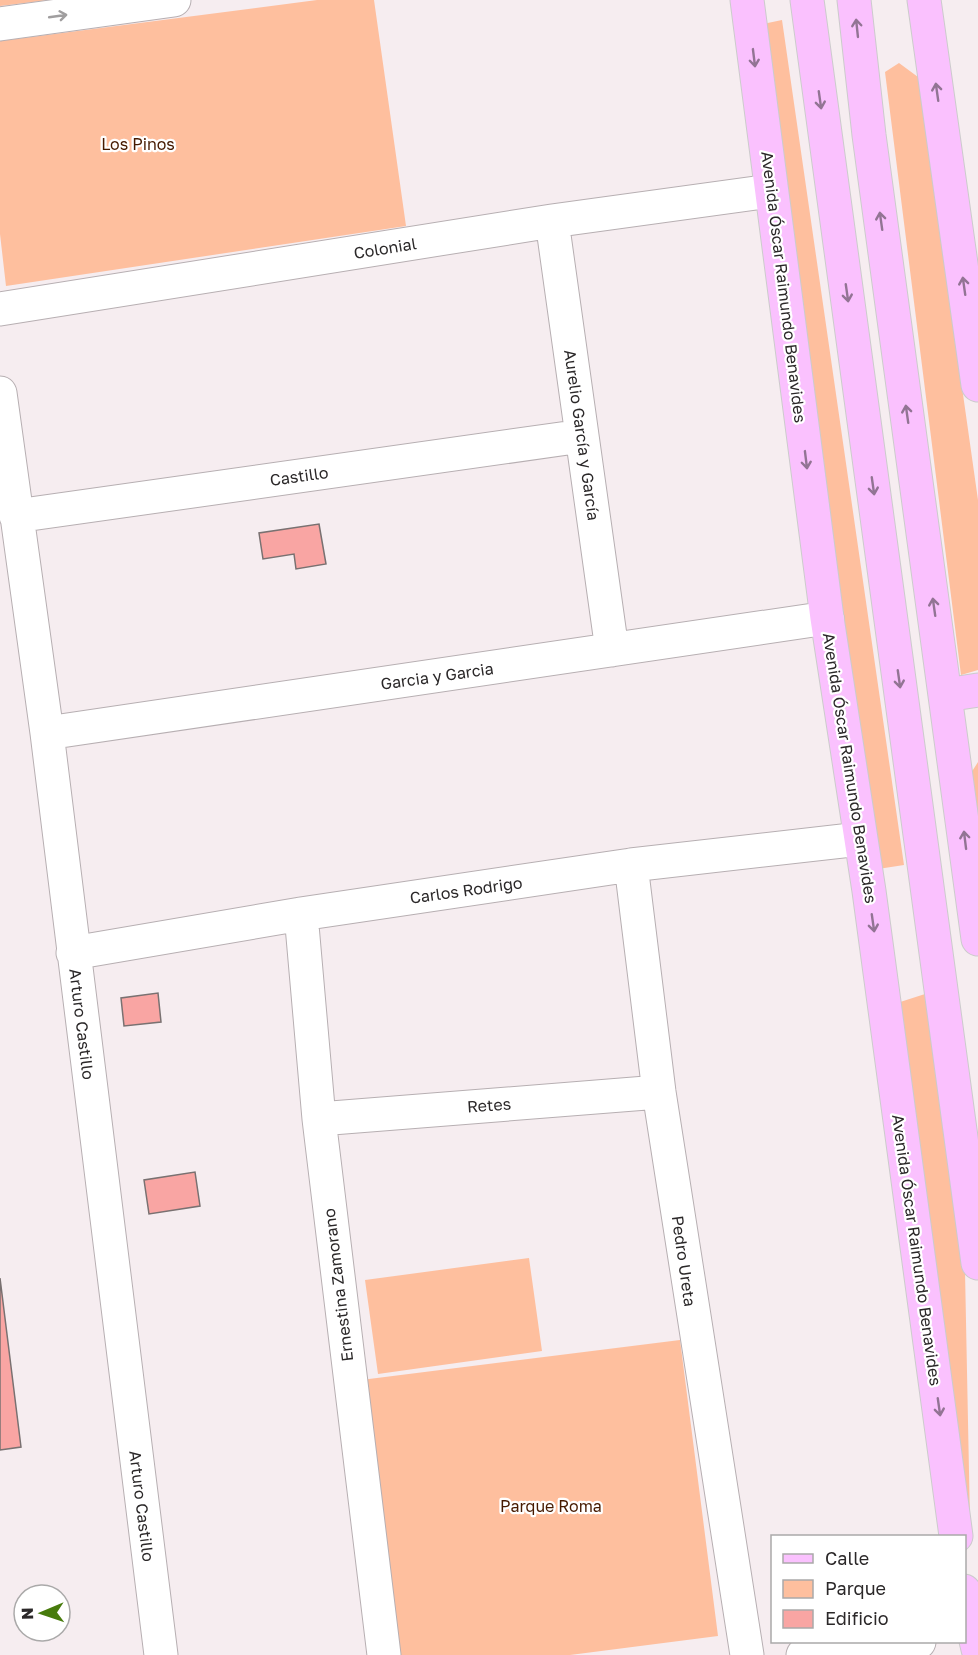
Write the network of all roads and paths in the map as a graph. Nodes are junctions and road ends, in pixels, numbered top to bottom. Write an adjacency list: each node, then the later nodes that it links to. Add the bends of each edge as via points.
1 (174, 0): 6 (street, one-way to 1)
2 (747, 0): 7 (main road, Avenida Óscar Raimundo Benavides, one-way to 7)
3 (807, 0): 26 (main road, one-way to 26)
4 (854, 0): 16 (main road, one-way to 4, via 868,135)
5 (924, 0): 10 (main road, one-way to 5)
6 (0, 24)
7 (771, 190): 8 (street, Colonial); 14 (main road, Avenida Óscar Raimundo Benavides, one-way to 14)
8 (552, 221): 9 (street, Colonial); 12 (street, Aurelio García y García)
9 (0, 309)
10 (978, 385)
11 (0, 393): 13 (street, Arturo Castillo)
12 (582, 435): 13 (street, Castillo); 15 (street, Aurelio García y García)
13 (16, 516): 17 (street, Arturo Castillo)
14 (827, 618): 15 (street, Garcia y Garcia); 19 (main road, Avenida Óscar Raimundo Benavides)
15 (612, 650): 17 (street, Garcia y Garcia)
16 (962, 693): 18 (main road)
17 (47, 733): 23 (street, Arturo Castillo)
18 (966, 747): 22 (main road, one-way to 18)
19 (860, 838): 20 (street, Carlos Rodrigo); 27 (main road, Avenida Óscar Raimundo Benavides, one-way to 27)
20 (631, 865): 21 (street, Carlos Rodrigo); 24 (street, Pedro Ureta)
21 (302, 914): 23 (street, Carlos Rodrigo); 25 (street, Ernestina Zamorano)
22 (978, 939)
23 (73, 953): 31 (street, Arturo Castillo)
24 (659, 1092): 25 (street, Retes); 33 (street, Pedro Ureta)
25 (319, 1119): 32 (street, Ernestina Zamorano)
26 (978, 1263)
27 (956, 1535)
28 (966, 1603): 29 (main road)
29 (972, 1639)
30 (902, 1643): 34 (street)
31 (161, 1655)
32 (384, 1655)
33 (747, 1655)
34 (803, 1655)

